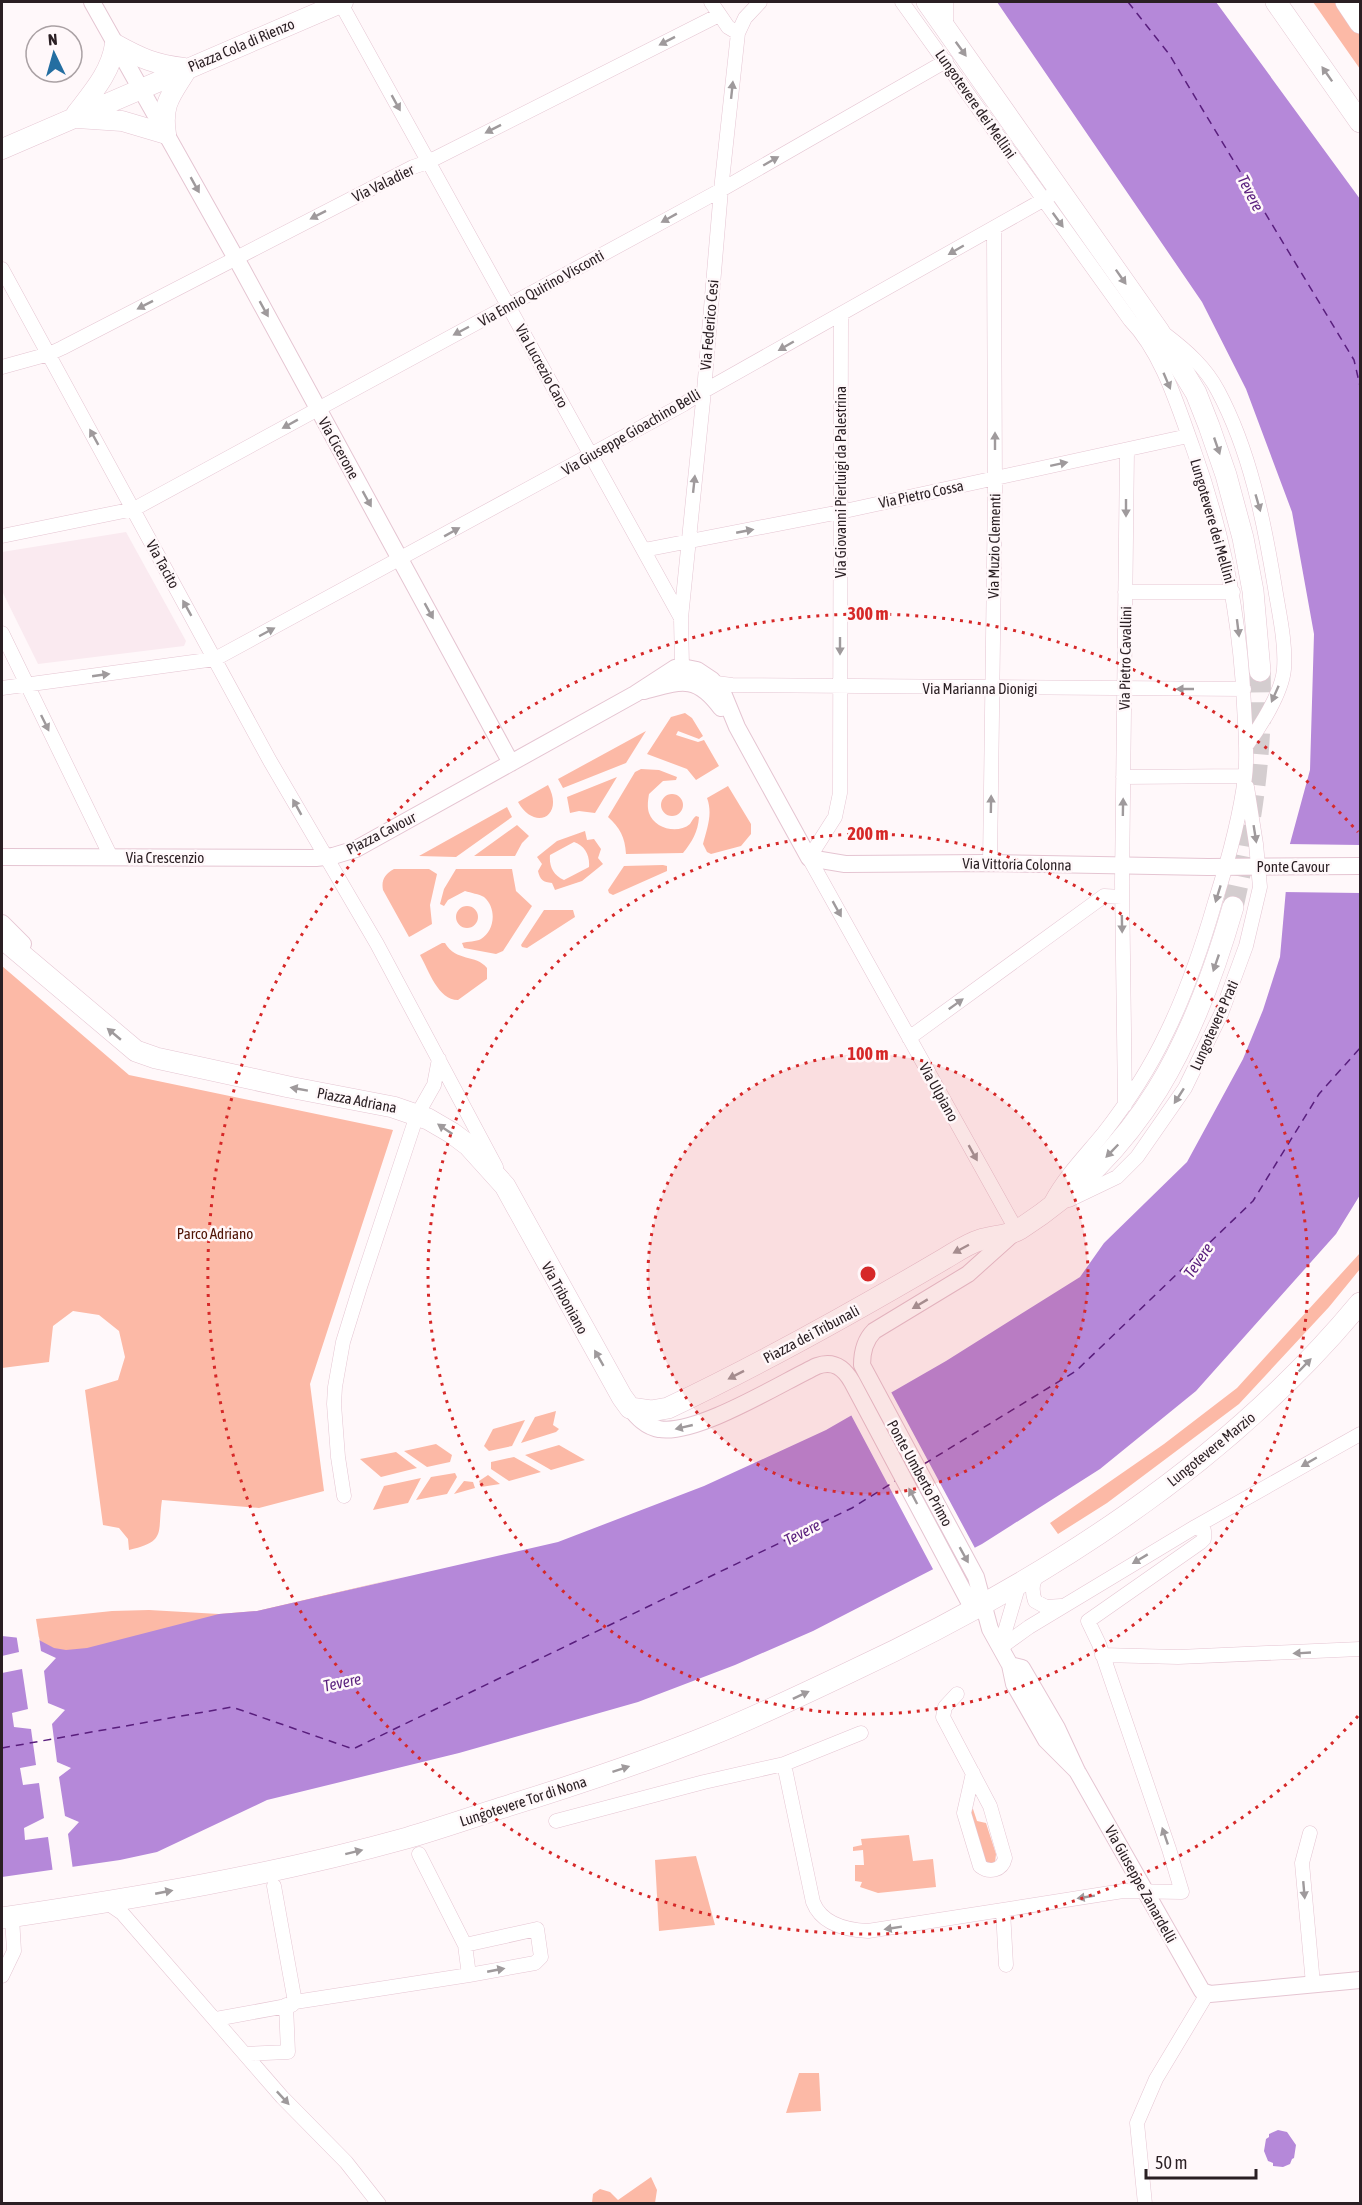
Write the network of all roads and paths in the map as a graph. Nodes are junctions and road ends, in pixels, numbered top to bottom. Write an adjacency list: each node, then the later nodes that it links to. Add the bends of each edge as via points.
1 (92, 2): 14 (street)
2 (341, 2): 15 (street, Piazza Cola di Rienzo); 17 (main road, Piazza Cola di Rienzo)
3 (711, 2): 10 (street)
4 (902, 2): 16 (street, Lungotevere dei Mellini)
5 (927, 2): 12 (main road, Lungotevere dei Mellini)
6 (946, 2): 12 (street)
7 (1276, 2): 20 (main road, one-way to 7)
8 (1346, 2): 11 (main road)
9 (756, 5): 13 (street, Via Federico Cesi)
10 (719, 15): 13 (street); 23 (street, Via Valadier, one-way to 23)
11 (1360, 23)
12 (946, 28): 25 (main road, Lungotevere dei Mellini, one-way to 25, via 1005,110)
13 (738, 33): 24 (street, Via Federico Cesi, one-way to 13)
14 (115, 44): 17 (main road, via 154,63); 18 (street); 19 (main road, via 101,82)
15 (368, 52): 23 (street, Via Lucrezio Caro, one-way to 23)
16 (946, 61): 24 (street, Via Ennio Quirino Visconti, one-way to 16); 25 (street, Lungotevere dei Mellini)
17 (187, 69): 18 (main road, Piazza Cola di Rienzo); 21 (main road, via 166,104)
18 (141, 88): 19 (main road, Piazza Cola di Rienzo); 21 (street)
19 (73, 118): 21 (main road, via 122,121); 22 (main road, Piazza Cola di Rienzo)
20 (1360, 122)
21 (166, 134): 27 (street, Via Cicerone, one-way to 27)
22 (2, 148)
23 (428, 162): 27 (street, Via Valadier, one-way to 27, via 413,166); 29 (street, Via Lucrezio Caro)
24 (721, 190): 29 (street, Via Ennio Quirino Visconti, one-way to 29); 34 (street, Via Federico Cesi)
25 (1051, 196): 26 (street, Via Giuseppe Gioachino Belli); 31 (main road, Lungotevere dei Mellini, one-way to 31); 36 (street, Lungotevere dei Mellini, one-way to 36, via 1130,320 1141,330)
26 (994, 228): 30 (street, Via Giuseppe Gioachino Belli, one-way to 30); 39 (street, Via Muzio Clementi, one-way to 26)
27 (236, 258): 32 (street, Via Valadier, one-way to 32); 35 (street, Via Cicerone, one-way to 35)
28 (2, 269): 32 (street, Via Tacito)
29 (508, 306): 35 (street, Via Ennio Quirino Visconti, one-way to 35); 38 (street, Via Lucrezio Caro)
30 (841, 315): 34 (street, Via Giuseppe Gioachino Belli, one-way to 34); 41 (street, Via Giovanni Pierluigi da Palestrina)
31 (1158, 330): 52 (main road, Lungotevere dei Mellini, one-way to 52, via 1196,393 1226,475 1253,591); 62 (street, one-way to 62, via 1200,365 1218,392 1238,439 1264,528 1278,603 1284,671 1277,692)
32 (49, 354): 33 (street, Via Valadier); 40 (street, Via Tacito, one-way to 32)
33 (2, 367)
34 (704, 391): 38 (street, Via Giuseppe Gioachino Belli); 43 (street, Via Federico Cesi, one-way to 34)
35 (318, 409): 40 (street, Via Ennio Quirino Visconti, one-way to 40); 45 (street, Via Cicerone, one-way to 45)
36 (1188, 436): 37 (street, Via Pietro Cossa); 47 (street, Lungotevere dei Mellini, via 1217,521)
37 (1126, 450): 39 (street, Via Pietro Cossa, one-way to 37); 46 (street, Via Pietro Cavallini, one-way to 46)
38 (592, 455): 44 (street, Via Lucrezio Caro); 45 (street, Via Giuseppe Gioachino Belli, one-way to 38)
39 (995, 478): 41 (street, Via Pietro Cossa); 57 (street, Via Muzio Clementi)
40 (134, 509): 42 (street, Via Ennio Quirino Visconti); 50 (street, Via Tacito, one-way to 40)
41 (840, 512): 43 (street, Via Pietro Cossa, one-way to 41); 55 (street, Via Giovanni Pierluigi da Palestrina, one-way to 55)
42 (2, 536)
43 (688, 543): 44 (street, Via Pietro Cossa); 48 (street, Via Federico Cesi)
44 (644, 550): 48 (street, Via Lucrezio Caro)
45 (401, 560): 50 (street, Via Giuseppe Gioachino Belli, one-way to 45); 63 (street, Via Cicerone, one-way to 63)
46 (1125, 592): 47 (street); 58 (street, Via Pietro Cavallini)
47 (1233, 592): 59 (street, Lungotevere dei Mellini, one-way to 59)
48 (681, 618): 51 (street)
49 (2, 633): 54 (street)
50 (215, 660): 54 (street, one-way to 50); 67 (street, Via Tacito, one-way to 50)
51 (682, 667): 53 (street, via 702,672); 60 (street, Piazza Cavour, via 665,672)
52 (1260, 670)
53 (716, 683): 55 (street, Via Marianna Dionigi); 61 (street, Piazza Cavour)
54 (27, 685): 56 (street); 66 (street, one-way to 66)
55 (840, 686): 57 (street, Via Marianna Dionigi); 68 (street, Via Giovanni Pierluigi da Palestrina, via 839,804)
56 (2, 688)
57 (992, 688): 58 (street, Via Marianna Dionigi); 70 (street, Via Muzio Clementi, one-way to 57)
58 (1124, 689): 59 (street, Via Marianna Dionigi, one-way to 58); 65 (street, Via Pietro Cavallini)
59 (1244, 689): 62 (street, Lungotevere dei Mellini)
60 (634, 694): 61 (street, Piazza Cavour, via 679,682 696,684 711,694); 63 (street, Piazza Cavour)
61 (736, 727): 68 (street, Piazza Cavour)
62 (1246, 746): 64 (street, Lungotevere dei Mellini)
63 (511, 763): 67 (street, Piazza Cavour, via 356,849)
64 (1245, 776): 65 (street); 72 (street, Lungotevere Prati, one-way to 72); 74 (street, Lungotevere dei Mellini)
65 (1124, 777): 71 (street, Via Pietro Cavallini, one-way to 65)
66 (111, 857): 67 (street, Via Crescenzio); 69 (street, Via Crescenzio)
67 (328, 857): 81 (street, Piazza Cavour)
68 (809, 858): 70 (street, Via Vittoria Colonna, via 845,864); 80 (street, Via Ulpiano, one-way to 80)
69 (5, 860)
70 (990, 863): 71 (street, Via Vittoria Colonna)
71 (1122, 866): 74 (street, Via Vittoria Colonna); 75 (street, Via Pietro Cavallini)
72 (1258, 866): 73 (street, Ponte Cavour); 74 (street, Ponte Cavour); 85 (street, Lungotevere Prati, one-way to 85, via 1259,893 1246,946 1221,1014 1185,1088 1127,1169)
73 (1360, 866)
74 (1226, 867): 82 (street, Lungotevere dei Mellini, one-way to 82, via 1177,1010)
75 (1122, 897): 80 (street, one-way to 75, via 1104,896); 82 (street, Via Pietro Cavallini, one-way to 82)
76 (1233, 907): 85 (main road, Lungotevere Prati, one-way to 85, via 1206,989 1179,1053 1155,1094 1114,1150)
77 (2, 923): 79 (street, Piazza Adriana, via 25,946)
78 (2, 938): 79 (main road, Piazza Adriana)
79 (42, 972): 83 (main road, Piazza Adriana, one-way to 79, via 136,1051)
80 (909, 1038): 86 (street, Via Ulpiano, one-way to 86)
81 (439, 1059): 83 (street, via 434,1085); 84 (street, Via Triboniano)
82 (1125, 1106): 85 (street, Lungotevere Prati, via 1066,1177)
83 (417, 1114): 84 (main road, Via Triboniano, one-way to 83, via 468,1145); 91 (street, Piazza Adriana, via 360,1287 337,1376 334,1404)
84 (505, 1186): 89 (main road, Via Triboniano, one-way to 84, via 598,1357)
85 (1048, 1209): 86 (main road, Lungotevere Prati)
86 (1017, 1231): 88 (street, Piazza dei Tribunali, one-way to 88, via 968,1274 874,1331 868,1338); 89 (main road, Piazza dei Tribunali, one-way to 89, via 965,1246 850,1314 668,1408 656,1411)
87 (1360, 1303): 93 (main road, Lungotevere Marzio, one-way to 87, via 1152,1496 1242,1425 1303,1368)
88 (858, 1375): 89 (street, Piazza dei Tribunali, one-way to 89, via 830,1363 822,1364 709,1419 675,1430 647,1425); 96 (street, Ponte Umberto Primo, one-way to 88, via 961,1584); 96 (street, Ponte Umberto Primo, one-way to 96, via 976,1576)
89 (630, 1407)
90 (1360, 1434): 92 (street, one-way to 92)
91 (344, 1496)
92 (1195, 1527): 95 (street, one-way to 95); 99 (street, via 1204,1531 1201,1542 1088,1621)
93 (1041, 1571): 94 (main road, Lungotevere Marzio); 95 (street, via 1033,1584 1035,1600 1046,1607)
94 (1019, 1584): 96 (main road, Lungotevere Marzio); 97 (street)
95 (1063, 1606): 97 (street)
96 (979, 1608): 97 (street, Via Giuseppe Zanardelli); 109 (main road, Lungotevere Tor di Nona, one-way to 96, via 343,1855 629,1767 729,1728 920,1640)
97 (1000, 1648): 108 (street, Via Giuseppe Zanardelli, via 1057,1728)
98 (1360, 1649): 99 (street, one-way to 99, via 1178,1658)
99 (1102, 1656): 108 (street, one-way to 99, via 1182,1892)
100 (954, 1697): 103 (street, via 944,1710 944,1721)
101 (861, 1733): 102 (street)
102 (784, 1764): 104 (street); 110 (street, one-way to 102, via 868,1931 839,1926 821,1916 807,1872)
103 (973, 1773): 103 (street, via 964,1813 982,1868 996,1869 1005,1858 990,1806)
104 (556, 1821)
105 (1310, 1833): 117 (street, one-way to 117, via 1302,1863)
106 (419, 1854): 112 (street)
107 (274, 1886): 119 (street)
108 (1144, 1891): 110 (street, one-way to 110); 118 (street, Via Giuseppe Zanardelli, via 1196,1983)
109 (106, 1902): 111 (main road, Lungotevere Tor di Nona); 120 (street, via 120,1911)
110 (1003, 1911): 113 (street)
111 (7, 1918): 114 (street, via 14,1951)
112 (465, 1945): 115 (street); 115 (street, one-way to 112, via 538,1961 541,1957 537,1929)
113 (1006, 1965)
114 (2, 1976)
115 (464, 1976): 119 (street)
116 (1360, 1980): 117 (street)
117 (1313, 1984): 118 (street)
118 (1207, 1994): 123 (street, via 1137,2123)
119 (291, 2003): 120 (street); 121 (street, via 288,2052)
120 (216, 2019): 121 (street)
121 (245, 2054): 122 (street, one-way to 122, via 346,2162)
122 (379, 2204)
123 (1145, 2204)

